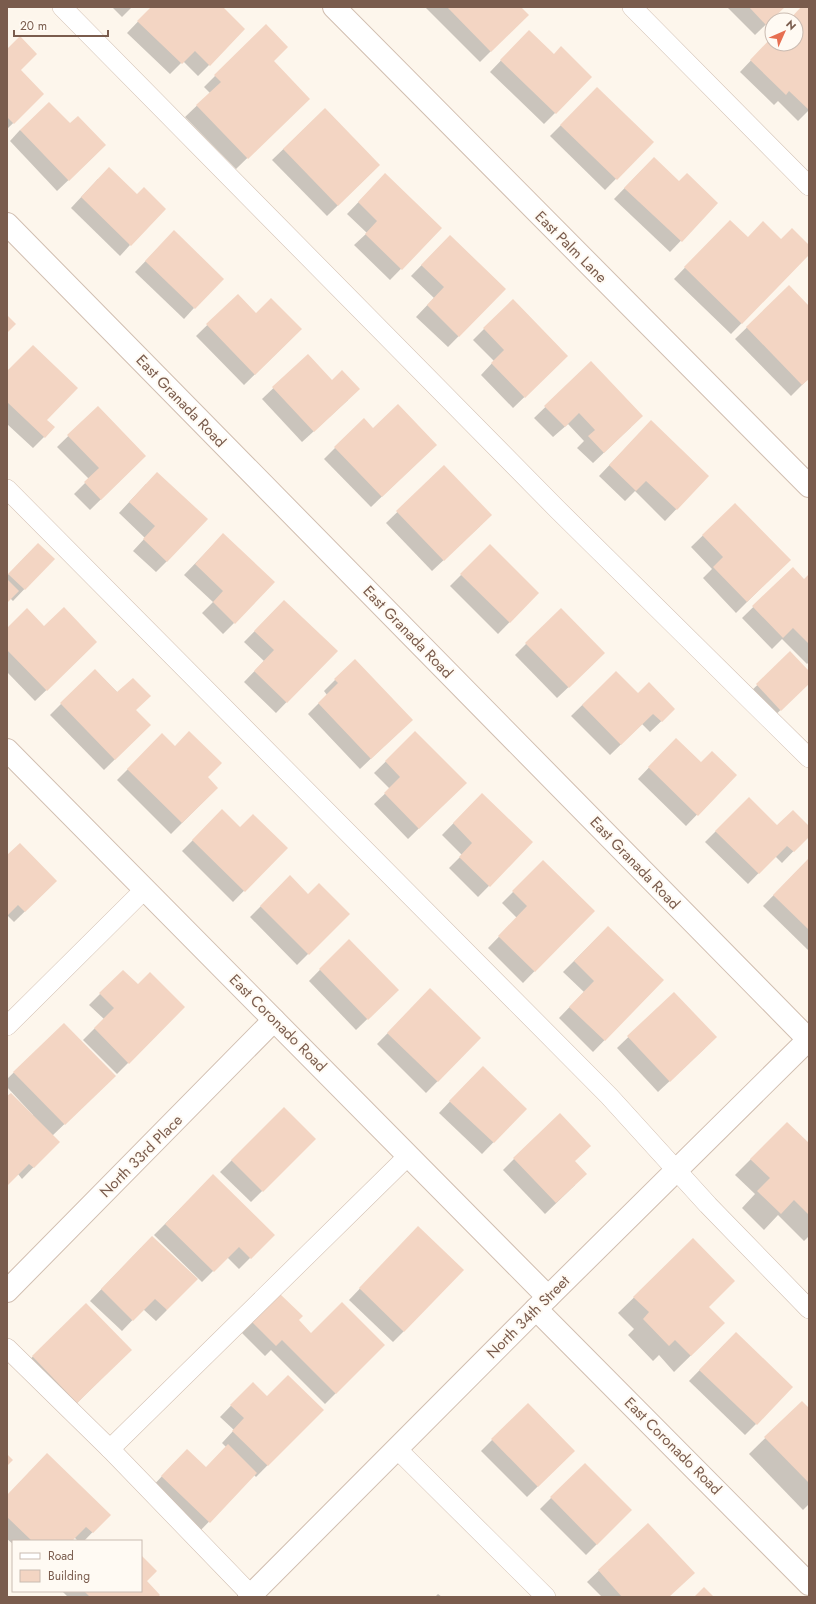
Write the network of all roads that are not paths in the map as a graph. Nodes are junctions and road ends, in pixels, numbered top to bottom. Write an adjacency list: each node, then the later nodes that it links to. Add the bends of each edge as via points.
1 (62, 7): 9 (lane, via 557,509)
2 (334, 7): 6 (street, East Palm Lane)
3 (632, 7): 4 (lane)
4 (809, 186)
5 (7, 224): 13 (street, East Granada Road)
6 (809, 486)
7 (7, 489): 15 (lane, via 609,1096)
8 (7, 751): 10 (street, East Coronado Road)
9 (809, 758)
10 (145, 889): 11 (street, East Coronado Road); 12 (lane)
11 (274, 1020): 14 (street, East Coronado Road); 16 (street, North 33rd Place)
12 (7, 1026)
13 (809, 1040): 15 (street, North 34th Street)
14 (408, 1156): 17 (street, East Coronado Road); 20 (lane)
15 (676, 1171): 17 (street, North 34th Street); 18 (lane)
16 (7, 1291)
17 (542, 1303): 21 (street, North 34th Street); 22 (street, East Coronado Road)
18 (809, 1309)
19 (7, 1348): 20 (lane)
20 (110, 1449): 23 (lane)
21 (397, 1449): 23 (street, North 34th Street); 24 (lane)
22 (809, 1584)
23 (250, 1596)
24 (546, 1597)

